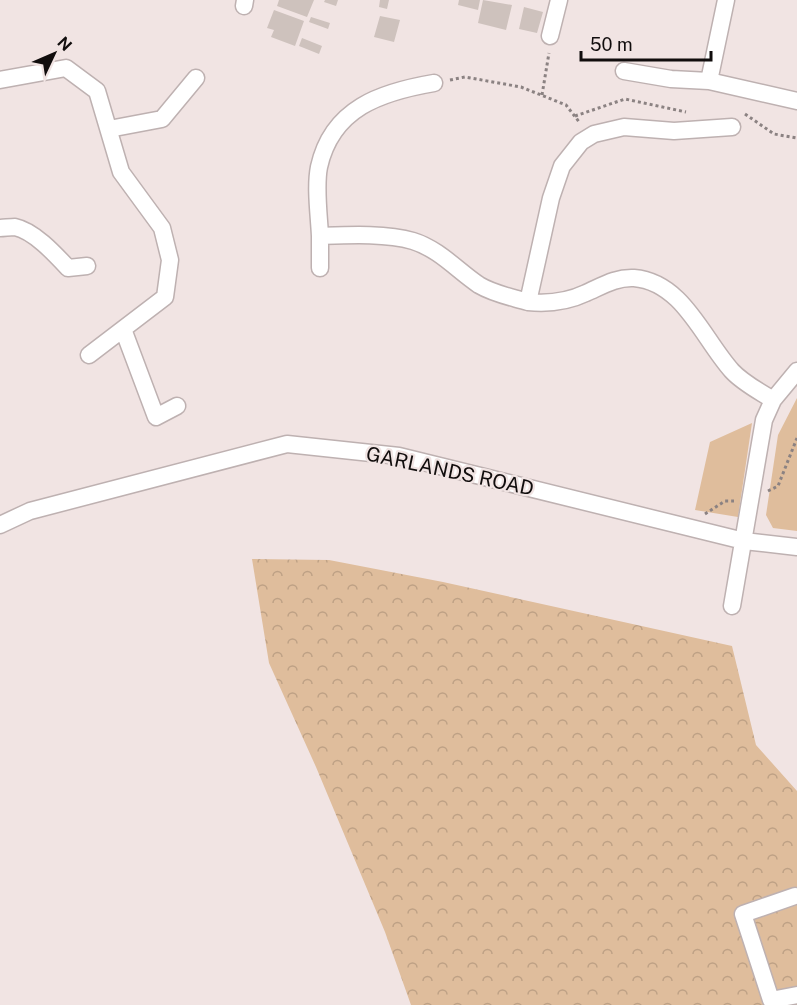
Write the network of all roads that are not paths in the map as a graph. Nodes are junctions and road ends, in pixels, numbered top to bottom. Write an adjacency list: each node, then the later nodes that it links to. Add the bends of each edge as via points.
1 (559, 0): 3 (street)
2 (726, 0): 7 (street)
3 (550, 36)
4 (624, 71): 7 (street)
5 (196, 78): 11 (street, via 162,119)
6 (0, 80): 11 (street, via 66,68 97,91)
7 (709, 81): 9 (street)
8 (434, 83): 13 (street, via 407,87 365,102 338,126 327,143 319,169)
9 (797, 101)
10 (732, 128): 16 (street, via 674,131 624,127 594,134 581,142 562,166 551,198)
11 (109, 129): 17 (street, via 121,172 162,228 170,260 165,297)
12 (0, 228): 14 (street, via 15,227 35,237 68,268)
13 (320, 236): 15 (street); 16 (street, via 414,241 479,285)
14 (87, 266)
15 (320, 268)
16 (528, 302): 20 (street, via 562,302 608,281 633,278 651,282 685,308 732,372)
17 (123, 329): 18 (street); 21 (street, via 156,417)
18 (89, 355)
19 (797, 370): 20 (street)
20 (773, 400): 23 (street, via 764,420)
21 (177, 406)
22 (0, 525): 23 (street, GARLANDS ROAD, via 30,511 287,444 399,456)
23 (744, 541): 24 (street, GARLANDS ROAD); 25 (street)
24 (797, 547)
25 (732, 606)
26 (795, 896): 27 (street, via 743,914 771,1000)
27 (797, 996)

